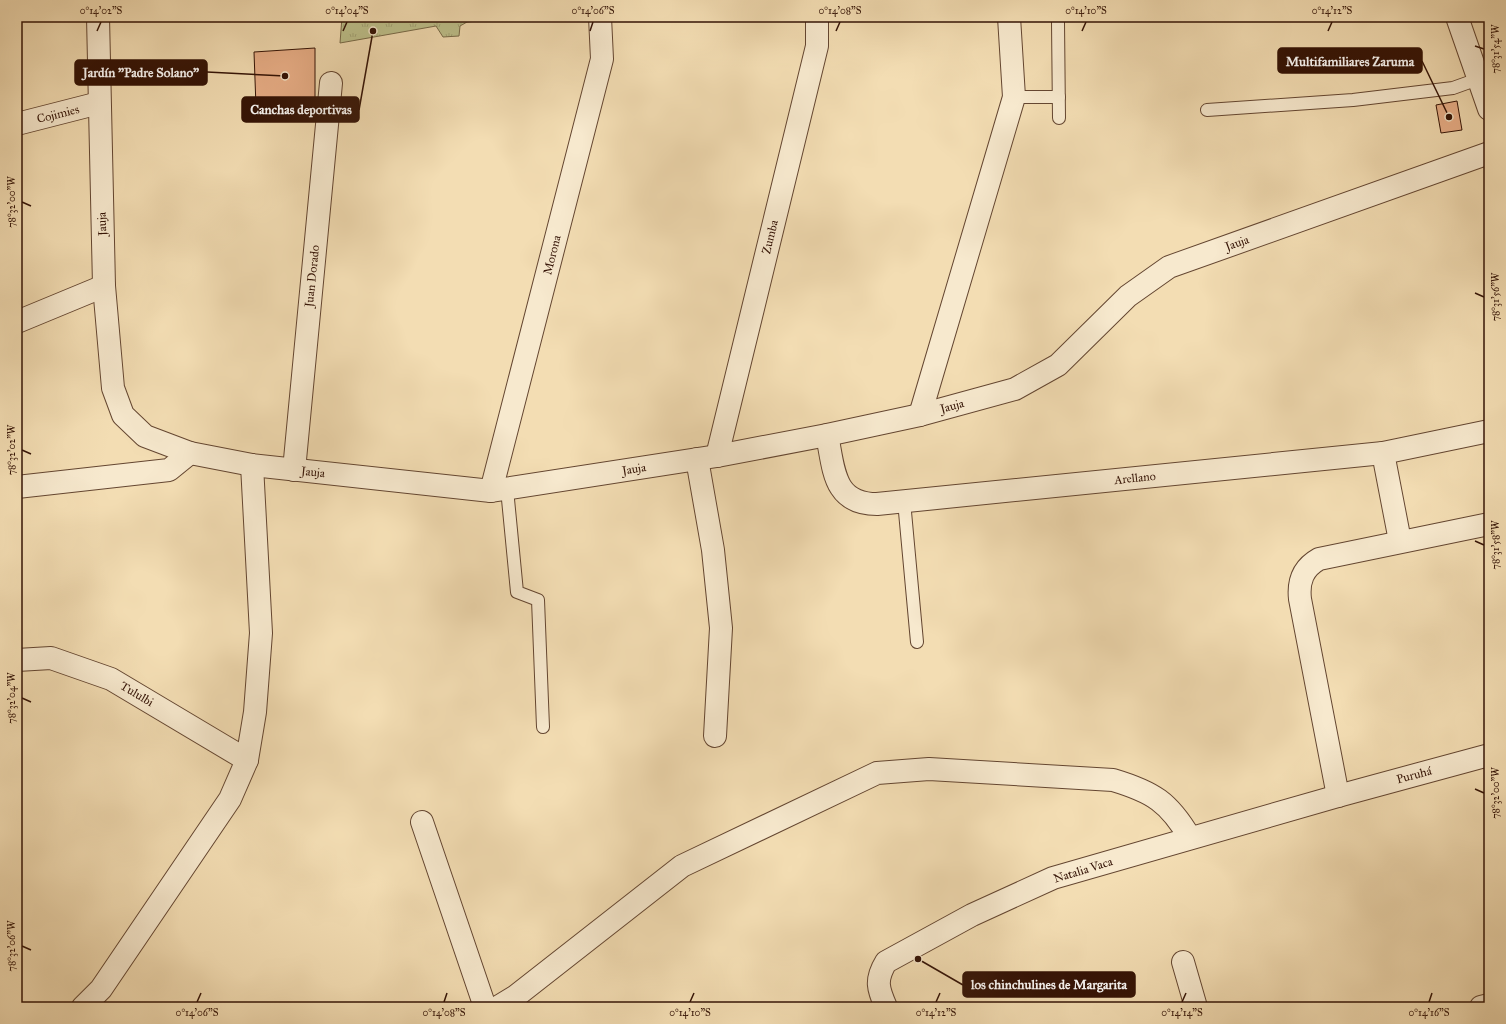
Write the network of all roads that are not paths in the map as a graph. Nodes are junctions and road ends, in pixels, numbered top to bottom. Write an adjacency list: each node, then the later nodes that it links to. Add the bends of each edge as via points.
1 (98, 17): 11 (street, Jauja)
2 (600, 17): 28 (street, Morona, via 602,59)
3 (817, 17): 24 (street, Zumba, via 817,46)
4 (1009, 17): 9 (street)
5 (1457, 17): 7 (street)
6 (1058, 22): 10 (lane)
7 (1478, 79): 12 (street); 13 (lane, via 1453,88 1353,100)
8 (331, 83): 26 (street, Juan Dorado)
9 (1014, 97): 10 (lane); 19 (street)
10 (1059, 97): 14 (lane)
11 (99, 103): 15 (street, Cojimies); 17 (street, Jauja)
12 (1489, 109)
13 (1208, 110)
14 (1059, 118)
15 (17, 124)
16 (1489, 153): 19 (street, Jauja, via 1169,267 1128,296 1058,365 1014,389)
17 (104, 286): 18 (street); 22 (street, Jauja, via 113,388 123,415 145,436)
18 (17, 322)
19 (920, 415): 21 (street, Jauja)
20 (1489, 432): 23 (street, Arellano)
21 (827, 435): 24 (street, Jauja); 29 (street, Arellano, via 837,482 842,491 864,504)
22 (190, 453): 25 (street, Jauja); 27 (street, via 168,470)
23 (1383, 453): 29 (street, Arellano); 31 (street)
24 (707, 457): 28 (street, Jauja); 35 (street, via 721,628)
25 (252, 465): 26 (street, Jauja); 37 (street, via 261,633 255,712)
26 (294, 470): 28 (street, Jauja)
27 (17, 487)
28 (499, 490): 34 (lane, via 517,592 538,600)
29 (904, 502): 32 (lane)
30 (1489, 524): 31 (street)
31 (1400, 541): 38 (street, via 1319,559 1310,564 1302,575 1299,586)
32 (917, 642)
33 (17, 660): 37 (street, Tululbi, via 51,658 111,679)
34 (543, 727)
35 (716, 736)
36 (1489, 755): 38 (street, Puruhá)
37 (247, 760): 43 (street, via 230,799 101,989)
38 (1338, 796): 40 (street, Natalia Vaca)
39 (422, 822): 44 (street)
40 (1190, 838): 45 (street, via 1178,818 1160,800 1139,788 1113,780 929,769 877,773 682,866 516,996); 46 (street, Natalia Vaca, via 1053,878 972,915 896,956 886,962 880,972 878,986)
41 (1183, 962): 47 (street)
42 (1489, 1005): 48 (street)
43 (83, 1007)
44 (485, 1007)
45 (498, 1007)
46 (886, 1007)
47 (1196, 1007)
48 (1481, 1007)

